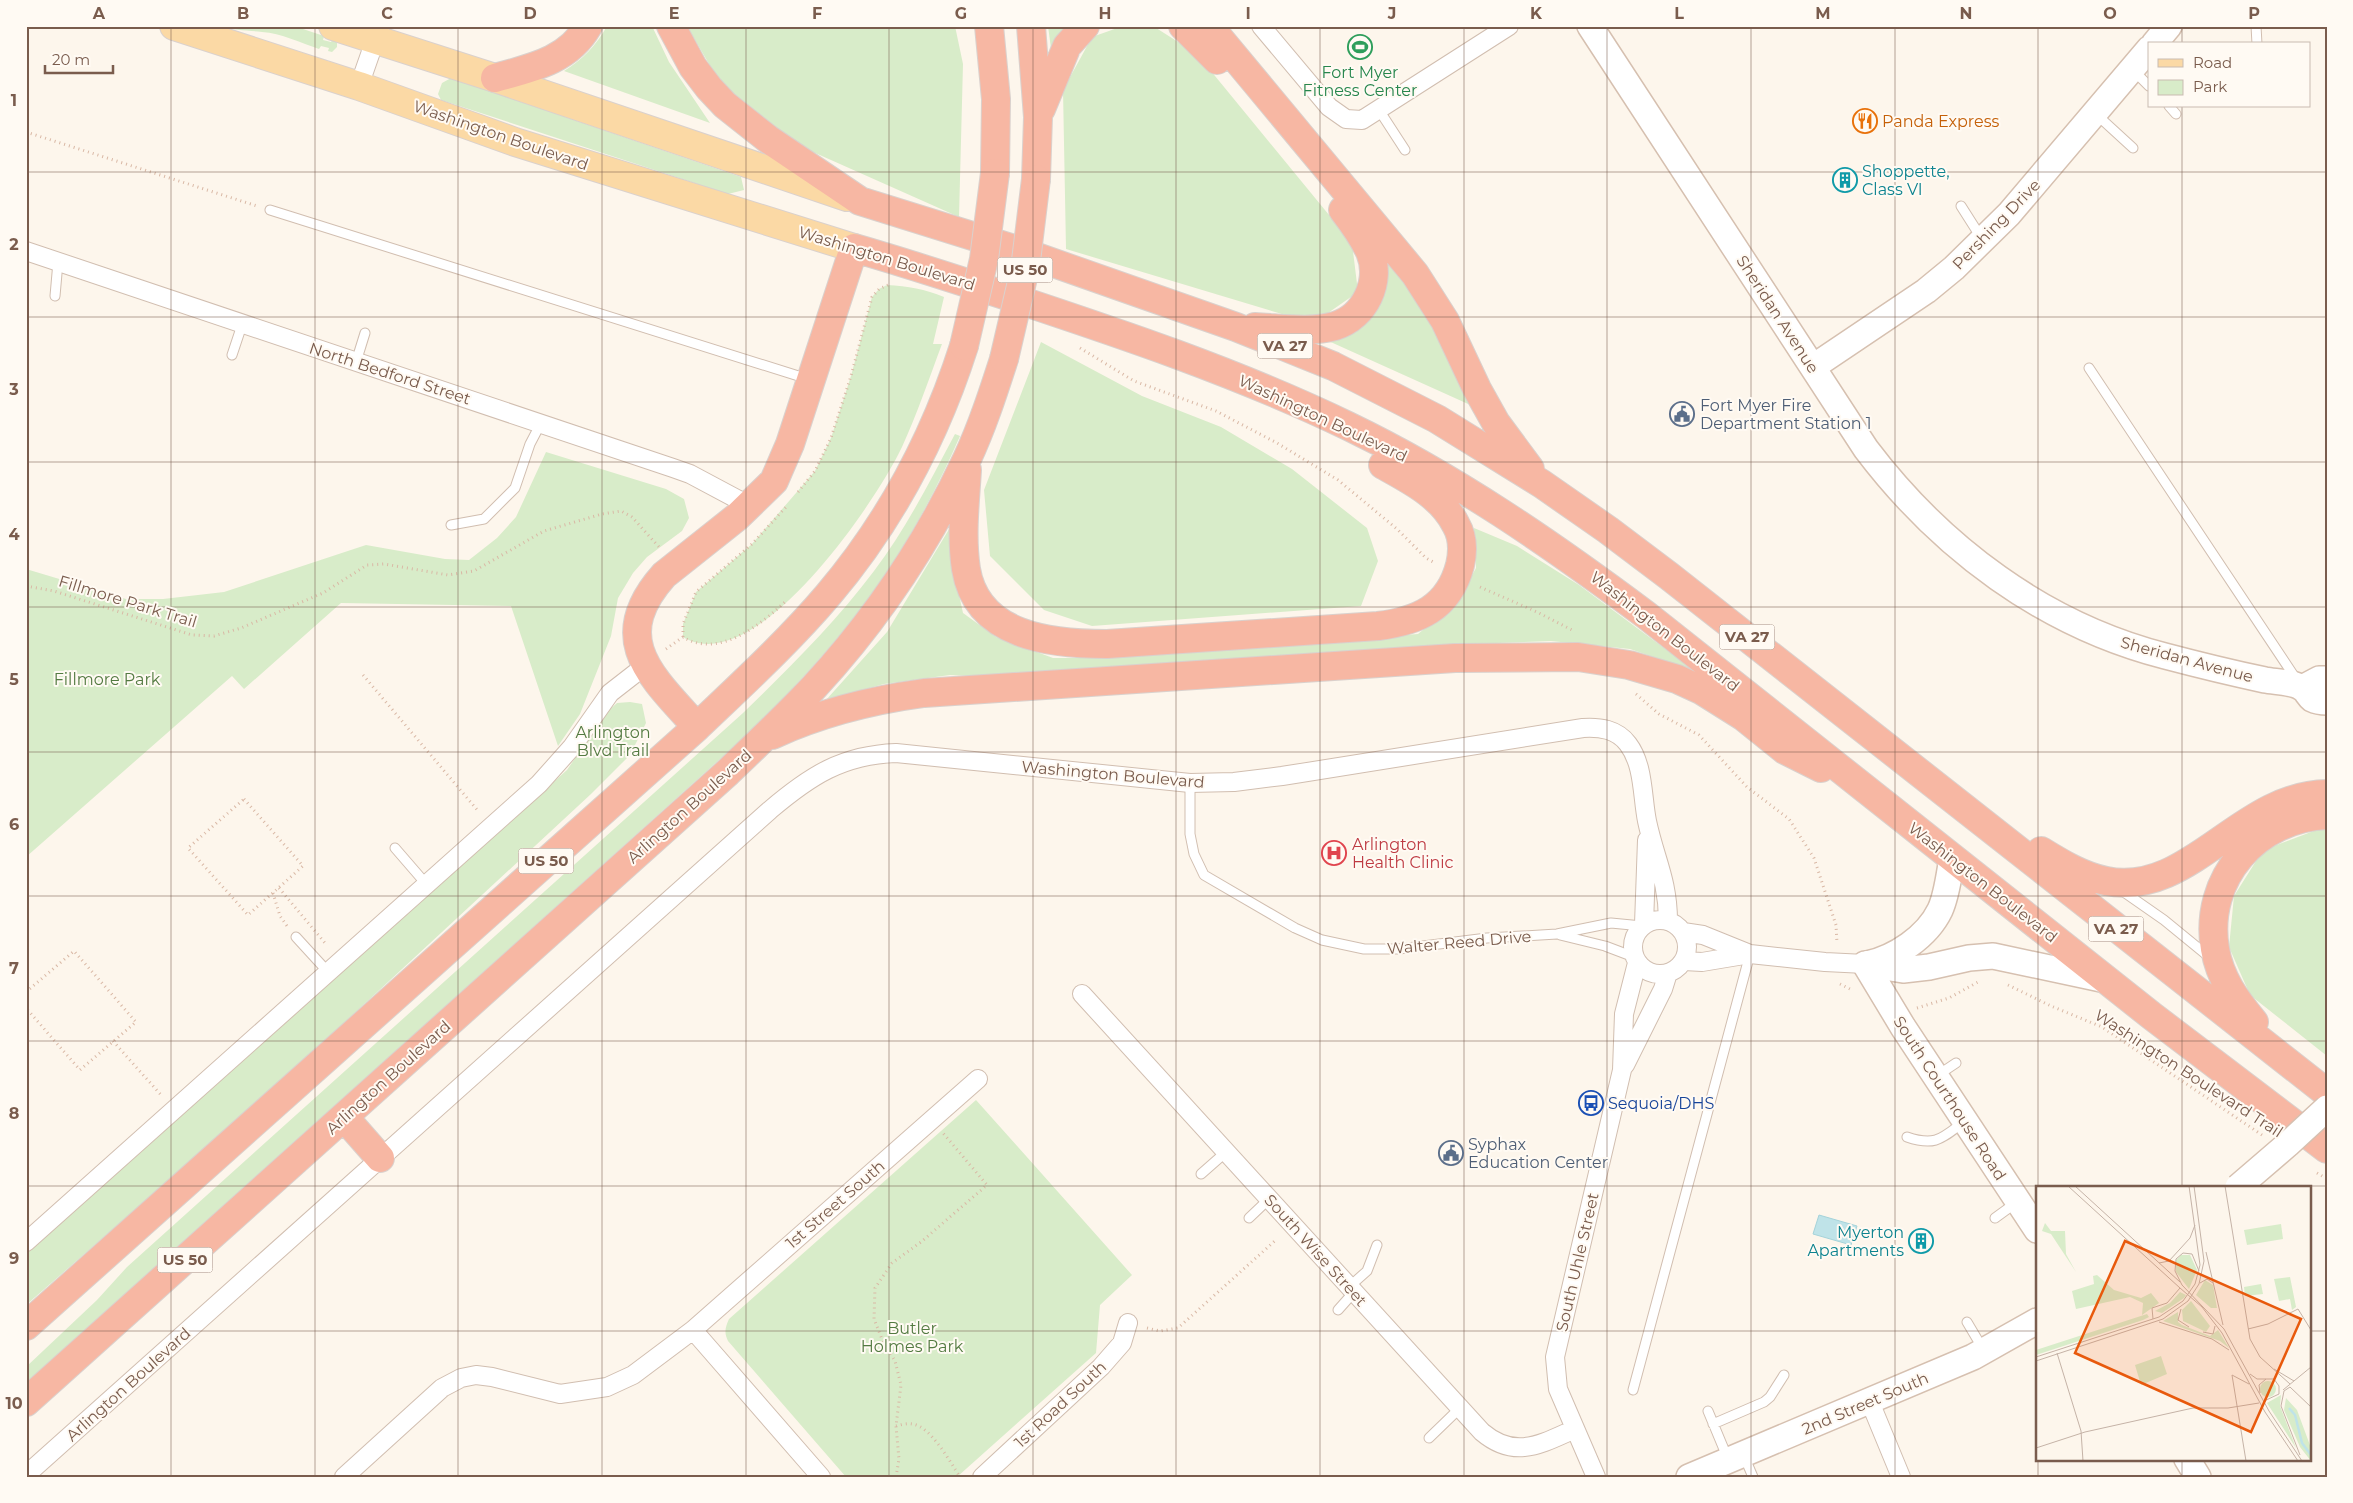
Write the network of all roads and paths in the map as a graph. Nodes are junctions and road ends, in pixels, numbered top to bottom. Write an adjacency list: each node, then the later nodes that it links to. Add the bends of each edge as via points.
1 (174, 26): 19 (main road, Washington Boulevard)
2 (333, 26): 14 (main road)
3 (588, 26): 17 (highway, via 575,44 553,60)
4 (671, 26): 28 (highway, via 694,67 725,105 750,126)
5 (989, 26): 66 (highway, US 50, bridge, via 996,100 995,173 984,259 964,346 937,421 900,492 859,556 782,646)
6 (1031, 26): 24 (highway, Arlington Boulevard / US 50)
7 (1085, 26): 24 (highway, via 1067,46)
8 (1183, 26): 39 (highway, via 1206,47 1356,227 1374,266 1371,292 1358,312 1348,320 1324,328)
9 (1209, 26): 50 (highway, via 1420,280 1446,321 1496,423)
10 (1260, 26): 21 (street, via 1329,107 1346,119 1362,120)
11 (1509, 26): 21 (street)
12 (1590, 26): 44 (street, Sheridan Avenue)
13 (2256, 26): 15 (lane)
14 (377, 33): 17 (main road); 19 (street)
15 (2257, 42)
16 (2148, 59): 18 (street, Pershing Drive)
17 (495, 78): 28 (main road)
18 (2141, 78): 22 (street, Pershing Drive)
19 (359, 86): 32 (main road, Washington Boulevard, via 515,142)
20 (2171, 108): 23 (lane)
21 (1379, 110): 27 (lane)
22 (2094, 113): 26 (lane); 31 (street, Pershing Drive, via 2021,200)
23 (2176, 114)
24 (1038, 118): 49 (highway, Arlington Boulevard / US 50, bridge, via 1036,179 1025,269 1004,360)
25 (26, 132): 30 (path)
26 (2132, 148)
27 (1405, 150)
28 (860, 201): 39 (highway, VA 27, via 1010,248)
29 (1961, 206): 31 (lane)
30 (270, 210): 46 (lane)
31 (1982, 240): 44 (street, Pershing Drive, via 1926,291)
32 (854, 248): 46 (highway); 47 (highway, Washington Boulevard / VA 27, via 1123,334)
33 (26, 251): 34 (street, North Bedford Street)
34 (58, 262): 37 (lane); 38 (street, North Bedford Street)
35 (887, 285): 36 (path)
36 (894, 285)
37 (55, 296)
38 (242, 325): 42 (lane); 43 (street, North Bedford Street)
39 (1236, 327): 50 (highway, VA 27, via 1333,366 1403,400)
40 (365, 333): 43 (lane)
41 (1078, 347): 53 (path, via 1134,381 1216,411 1338,480)
42 (232, 355)
43 (356, 362): 48 (street, North Bedford Street)
44 (1813, 368): 64 (street, Sheridan Avenue, via 1887,476 1937,530 2016,591 2084,628 2143,651)
45 (2089, 368): 64 (lane)
46 (811, 380): 51 (highway, via 777,476)
47 (1290, 400): 49 (highway, via 1356,450 1438,500 1452,517 1461,537 1462,559 1454,586 1438,605 1404,621 1360,628 1107,644 1064,644 1030,636 991,615 970,584 964,542); 70 (highway, Washington Boulevard / VA 27, via 1404,455 1541,538 1646,615)
48 (541, 423): 51 (street, North Bedford Street, via 690,474); 52 (lane, via 515,488 484,519)
49 (968, 457): 67 (highway, Arlington Boulevard / US 50, via 937,518 868,622 814,687)
50 (1542, 484): 72 (highway, VA 27, via 1669,576)
51 (750, 506): 54 (highway)
52 (452, 525)
53 (1435, 564)
54 (674, 566): 55 (path, Fillmore Park Trail, via 632,517 621,511 544,532 474,571 448,575 384,564 367,565 323,593 214,636 192,635 54,591); 57 (path, Fillmore Park Trail); 60 (highway, via 655,586 637,622 638,646)
55 (26, 586)
56 (1480, 587): 59 (path, via 1546,616)
57 (696, 592)
58 (790, 598): 60 (path, via 770,616 736,638 704,645 683,637)
59 (1581, 638)
60 (646, 665): 66 (highway); 79 (street, via 610,693 572,747 538,784)
61 (363, 675): 74 (path)
62 (2327, 679): 64 (street, via 2319,679)
63 (1629, 688): 85 (path, via 1659,714 1699,735 1747,786 1789,819 1814,858)
64 (2302, 688): 65 (street, Sheridan Avenue, via 2313,700)
65 (2327, 702)
66 (697, 727): 136 (highway, US 50)
67 (762, 739): 70 (highway, via 818,717 872,702 924,693 1455,658 1578,657 1629,664 1701,690 1785,750); 112 (highway, Arlington Boulevard / US 50)
68 (869, 755): 69 (street, Washington Boulevard, via 896,752); 118 (street, Arlington Boulevard, via 830,767 792,791)
69 (1190, 783): 75 (street, Washington Boulevard, via 1282,776 1593,728 1614,732 1632,750 1640,776); 86 (lane, Walter Reed Drive, via 1190,834 1200,869 1308,935 1337,944 1381,950)
70 (1871, 793): 77 (highway, Washington Boulevard / VA 27)
71 (2327, 794): 78 (highway, via 2295,798 2266,810 2166,874 2138,882)
72 (1948, 796): 78 (highway, via 2068,868); 104 (highway, VA 27)
73 (2327, 815): 93 (highway, via 2299,818 2270,830 2257,839 2233,866 2224,883 2214,918)
74 (484, 818)
75 (1647, 822): 82 (street, via 1665,878); 83 (street)
76 (395, 848): 79 (lane)
77 (1952, 858): 92 (street, via 1943,902 1935,918 1907,946); 96 (highway, Washington Boulevard / VA 27)
78 (2108, 882): 93 (lane, via 2198,945)
79 (426, 885): 94 (street)
80 (279, 888): 81 (path); 81 (path, via 303,866 244,799 188,848 248,915); 88 (path)
81 (273, 893): 87 (path, via 280,916)
82 (1668, 921): 83 (street, via 1660,919); 84 (street)
83 (1643, 925): 86 (lane, Walter Reed Drive, via 1611,922); 90 (street, via 1633,940)
84 (1683, 932): 89 (street, via 1703,935); 91 (street, via 1687,947)
85 (1837, 933)
86 (1557, 934): 90 (lane, Walter Reed Drive, via 1605,946)
87 (296, 937): 94 (lane)
88 (327, 945)
89 (1750, 954): 91 (street, via 1702,962); 92 (street); 140 (lane)
90 (1636, 960): 95 (street, via 1642,968 1655,974); 106 (street, South Uhle Street, via 1624,1014)
91 (1684, 961): 95 (street)
92 (1864, 964): 96 (street, via 1903,970 1994,956); 107 (street, South Courthouse Road)
93 (2219, 967): 104 (highway, via 2231,994)
94 (328, 972): 129 (street)
95 (1668, 973): 106 (street, South Uhle Street, via 1663,990)
96 (2106, 980): 119 (highway, Washington Boulevard / VA 27)
97 (1982, 981): 101 (path, via 1949,998)
98 (2000, 982): 116 (path, Washington Boulevard Trail, via 2102,1027)
99 (26, 992): 103 (path, via 74,951 136,1022)
100 (1082, 994): 117 (street, South Wise Street)
101 (1921, 1006)
102 (26, 1008): 103 (path, via 80,1070)
103 (113, 1041): 110 (path)
104 (2284, 1060): 109 (highway, VA 27)
105 (1956, 1064): 107 (lane)
106 (1622, 1070): 147 (street, South Uhle Street, via 1556,1349 1558,1389)
107 (1936, 1077): 114 (street, South Courthouse Road)
108 (978, 1079): 113 (street, 1st Street South)
109 (2327, 1093)
110 (166, 1102)
111 (2327, 1108): 122 (street, bridge)
112 (344, 1117): 118 (highway); 141 (highway, Arlington Boulevard / US 50)
113 (932, 1120): 137 (street, 1st Street South); 146 (path, via 987,1185 892,1263 875,1288 874,1319 895,1362 901,1384)
114 (1965, 1121): 115 (lane, via 1940,1139 1923,1142); 124 (street, South Courthouse Road)
115 (1907, 1137)
116 (2266, 1137)
117 (1226, 1152): 120 (lane); 123 (street, South Wise Street)
118 (380, 1158): 151 (street, Arlington Boulevard)
119 (2319, 1159): 121 (path)
120 (1201, 1174)
121 (2327, 1179)
122 (2239, 1186)
123 (1269, 1199): 125 (lane); 131 (street, South Wise Street)
124 (2018, 1202): 126 (lane); 127 (street, South Courthouse Road)
125 (1249, 1218)
126 (1995, 1218)
127 (2036, 1229)
128 (1277, 1239): 135 (path, via 1178,1328 1160,1331)
129 (26, 1242)
130 (1377, 1245): 131 (lane, via 1367,1271)
131 (1352, 1290): 132 (lane); 143 (street, South Wise Street)
132 (1338, 1310)
133 (1967, 1322): 138 (lane)
134 (2036, 1322): 138 (street, 2nd Street South)
135 (1128, 1323): 156 (street, 1st Road South, via 1122,1343 1101,1368)
136 (26, 1326)
137 (693, 1330): 152 (street, 1st Street South, via 633,1376 607,1387 560,1394 492,1377 476,1375 461,1378 442,1388); 153 (street)
138 (1984, 1352): 142 (street, 2nd Street South)
139 (1784, 1375): 145 (lane, via 1764,1402)
140 (1632, 1390)
141 (26, 1402)
142 (1870, 1402): 149 (street, 2nd Street South); 160 (street)
143 (1460, 1408): 147 (street, South Wise Street, via 1489,1438 1508,1447 1534,1446); 148 (lane)
144 (1708, 1411): 145 (lane)
145 (1713, 1424): 149 (lane)
146 (896, 1426): 154 (path, via 899,1459); 155 (path, via 912,1424 928,1432)
147 (1575, 1429): 157 (street, South Uhle Street)
148 (1429, 1438)
149 (1736, 1457): 158 (street, 2nd Street South); 159 (lane)
150 (2188, 1460): 161 (street)
151 (26, 1475)
152 (344, 1477)
153 (822, 1477)
154 (896, 1477)
155 (960, 1477)
156 (982, 1477)
157 (1596, 1477)
158 (1689, 1477)
159 (1753, 1477)
160 (1902, 1477)
161 (2198, 1477)

